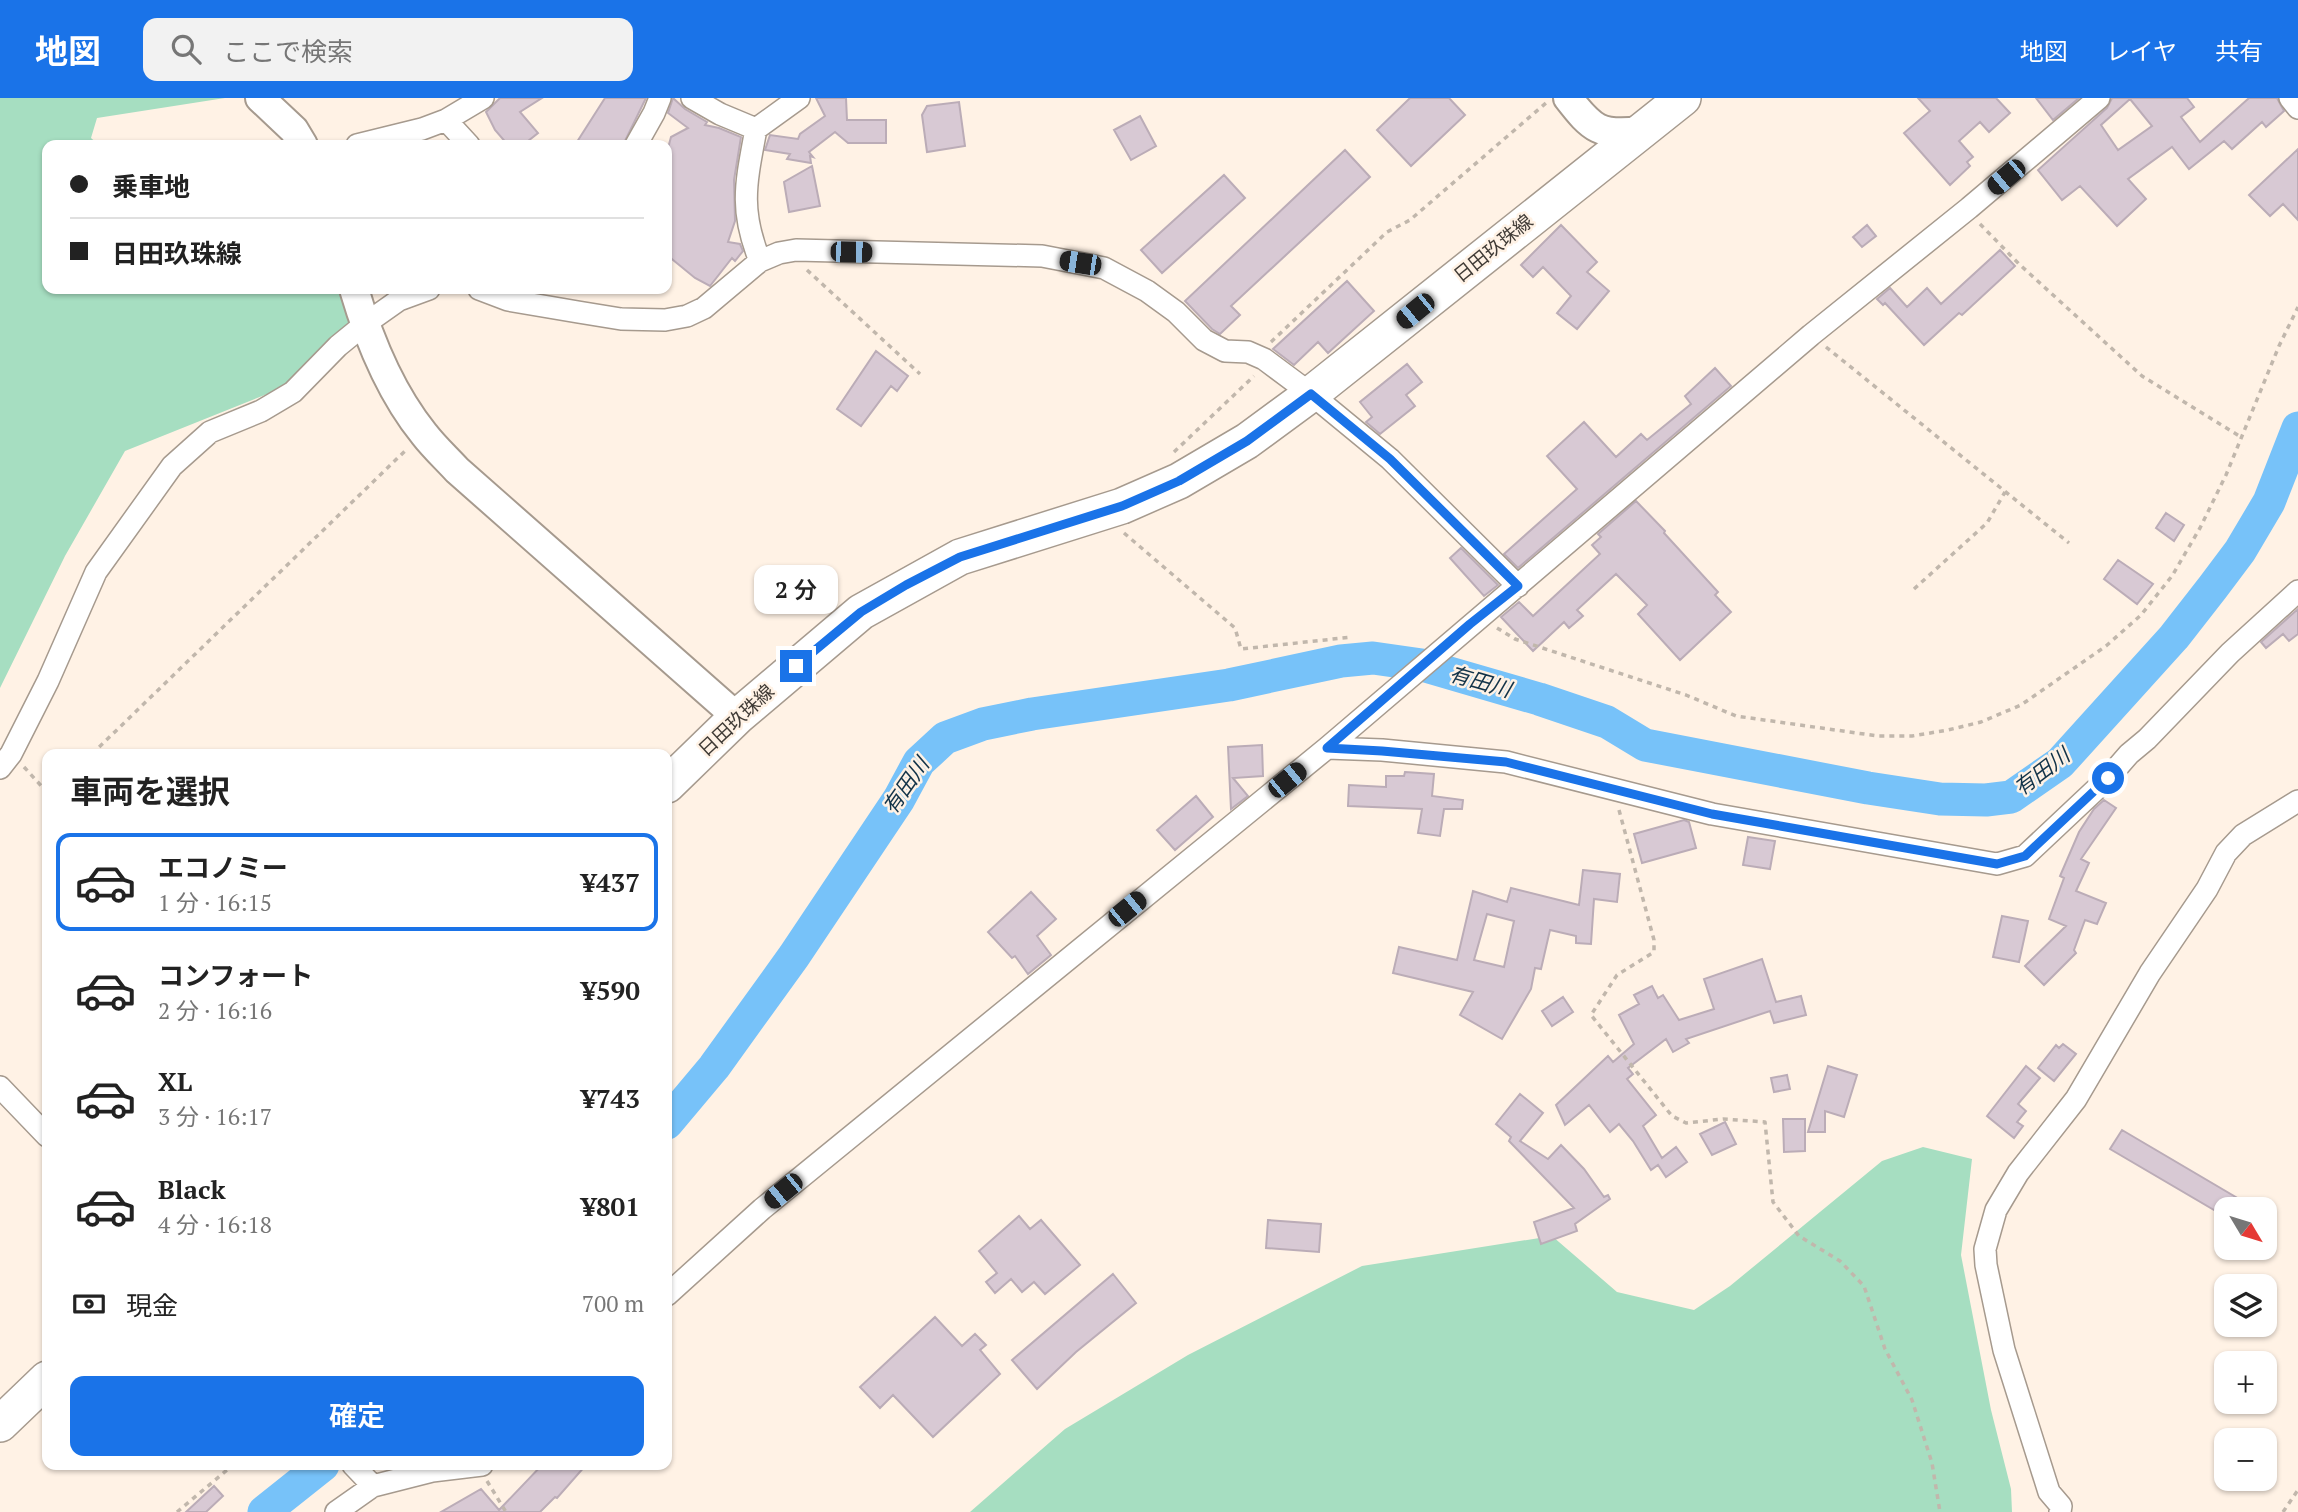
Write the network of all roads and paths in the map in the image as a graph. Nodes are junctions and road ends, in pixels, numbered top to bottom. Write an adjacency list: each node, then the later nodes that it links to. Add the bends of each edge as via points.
1 (260, 98): 14 (street)
2 (483, 98): 11 (street)
3 (660, 98): 17 (street)
4 (692, 98): 12 (street)
5 (799, 98): 12 (street)
6 (1683, 98): 13 (main road, 日田玖珠線)
7 (2099, 98): 19 (street)
8 (2290, 98): 10 (street)
9 (1566, 106): 13 (street, via 1601,132); 18 (street, via 1590,143); 29 (path, via 1387,232)
10 (2298, 108)
11 (446, 120): 15 (street); 16 (street)
12 (756, 129): 21 (street, via 745,205 748,233)
13 (1640, 131): 18 (main road, 日田玖珠線)
14 (300, 140)
15 (377, 140)
16 (464, 140)
17 (639, 140)
18 (1579, 179): 31 (main road, 日田玖珠線)
19 (1966, 210): 28 (street); 33 (path, via 2142,376)
20 (788, 252): 21 (street); 29 (street, via 1042,256 1104,268 1147,291 1214,346); 30 (path)
21 (760, 261): 25 (street, via 704,308 665,320 621,319)
22 (356, 294): 27 (street)
23 (415, 294): 27 (street)
24 (492, 294): 25 (street, via 508,300)
25 (536, 297)
26 (2298, 307): 33 (path)
27 (365, 324): 32 (street, via 401,401); 46 (street, via 293,392 209,432 172,466 96,572 48,681)
28 (1811, 335): 35 (path); 38 (street)
29 (1259, 356): 31 (street); 34 (path, via 1254,377)
30 (919, 374)
31 (1311, 394): 36 (main road, 日田玖珠線, via 1247,441 1179,481); 38 (street, via 1390,459)
32 (424, 434): 43 (street, via 457,470); 45 (path)
33 (2242, 437): 41 (path, via 2200,528 2172,576 2141,615 2106,646 2021,705 1948,730 1878,736 1736,716 1515,639)
34 (1167, 459)
35 (2005, 492): 37 (path); 39 (path, via 1987,523)
36 (1101, 513): 42 (path, via 1235,628 1241,649); 43 (main road, 日田玖珠線, via 960,557 906,585 861,612)
37 (2068, 543)
38 (1518, 586): 41 (street)
39 (1914, 589)
40 (2298, 591): 49 (street, via 2025,856 1997,864 1712,814)
41 (1476, 620): 44 (street)
42 (1352, 637)
43 (737, 717): 47 (main road, 日田玖珠線)
44 (1333, 743): 49 (street, via 1506,762); 53 (street, via 762,1209)
45 (97, 749)
46 (6, 761): 48 (path)
47 (672, 780)
48 (42, 788)
49 (1613, 790): 65 (path, via 1654,952 1617,975 1591,1015 1672,1116 1686,1123 1723,1119 1765,1122 1773,1202 1799,1236 1840,1261 1864,1286 1885,1349 1912,1400 1932,1463)
50 (2298, 801): 66 (street, via 2244,835 2226,853 2076,1099 2018,1173 1996,1210 1985,1249 2004,1350 2049,1492 2061,1506)
51 (0, 1087): 52 (street)
52 (42, 1131)
53 (672, 1291)
54 (42, 1384): 55 (main road)
55 (0, 1424)
56 (227, 1470): 62 (path)
57 (359, 1470): 60 (street)
58 (442, 1470): 60 (street)
59 (483, 1470): 64 (path)
60 (373, 1486): 63 (street)
61 (2298, 1490): 67 (path)
62 (177, 1512)
63 (336, 1512)
64 (506, 1512)
65 (1940, 1512)
66 (2060, 1512)
67 (2283, 1512)

